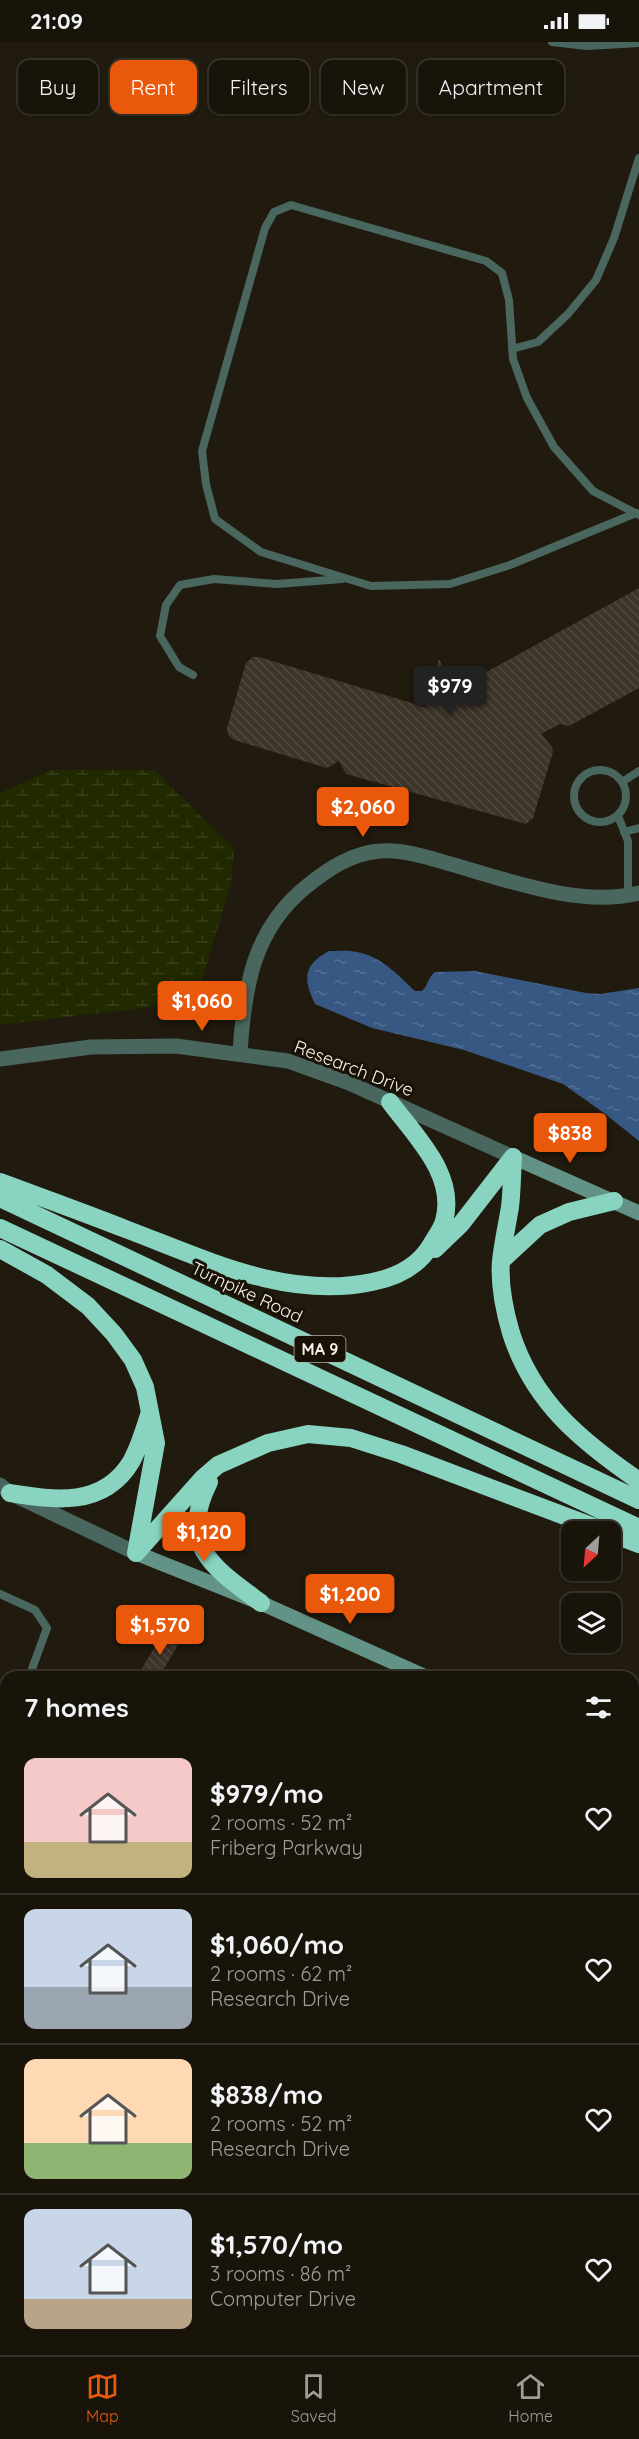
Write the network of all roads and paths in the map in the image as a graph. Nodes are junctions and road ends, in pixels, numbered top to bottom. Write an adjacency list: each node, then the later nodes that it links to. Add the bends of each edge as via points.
1 (552, 42): 2 (lane, via 587,46)
2 (639, 44)
3 (639, 158): 4 (lane, via 614,238 596,280 538,342)
4 (512, 349): 5 (lane, via 527,398 554,447 593,492); 6 (lane, via 509,300 502,273 486,261 291,205 274,212 265,228 202,451 206,484 215,519 261,552)
5 (637, 514): 6 (lane, via 510,565 450,584 371,586)
6 (347, 579): 7 (lane, via 277,584 214,579 180,585 166,605 160,636 179,667)
7 (193, 675)
8 (639, 771): 9 (lane)
9 (622, 782): 10 (lane, via 625,806); 10 (lane, via 613,773 600,770 588,773 574,793 582,816 606,822)
10 (618, 816): 12 (lane)
11 (639, 828): 12 (lane)
12 (624, 832): 13 (lane)
13 (634, 893): 14 (street, via 559,893 423,856 381,851 350,858 300,891 278,913 261,942 243,1010)
14 (240, 1053): 15 (street, Research Drive, via 176,1046 91,1047); 16 (street, Research Drive, via 288,1061)
15 (0, 1059)
16 (390, 1102): 17 (street, Research Drive); 24 (highway, via 437,1166 447,1192 444,1222)
17 (513, 1157): 20 (street, Research Drive); 24 (highway, via 461,1224); 25 (highway)
18 (0, 1182): 24 (highway, via 221,1266 269,1280 347,1287 404,1272)
19 (0, 1198): 30 (highway, Turnpike Road / MA 9)
20 (614, 1201): 21 (street, Research Drive); 25 (highway, via 569,1212 540,1225)
21 (639, 1213)
22 (0, 1228): 32 (highway, MA 9)
23 (0, 1249): 26 (highway, via 47,1275 88,1306 114,1334 133,1360 145,1387)
24 (422, 1259)
25 (501, 1262): 28 (highway, via 506,1317 530,1377 548,1405 576,1433)
26 (150, 1413): 29 (highway, via 132,1461 102,1490 74,1499 51,1499); 35 (highway, via 156,1443)
27 (218, 1465): 31 (highway, via 295,1436 351,1438); 35 (highway); 37 (highway, via 199,1503 199,1541 218,1571)
28 (639, 1481)
29 (5, 1489): 35 (street)
30 (639, 1500)
31 (580, 1521)
32 (639, 1528)
33 (621, 1537): 34 (highway)
34 (639, 1544)
35 (136, 1553): 37 (street)
36 (0, 1594): 38 (lane, via 35,1610 46,1628)
37 (261, 1603): 39 (street)
38 (31, 1671)
39 (413, 1671)

